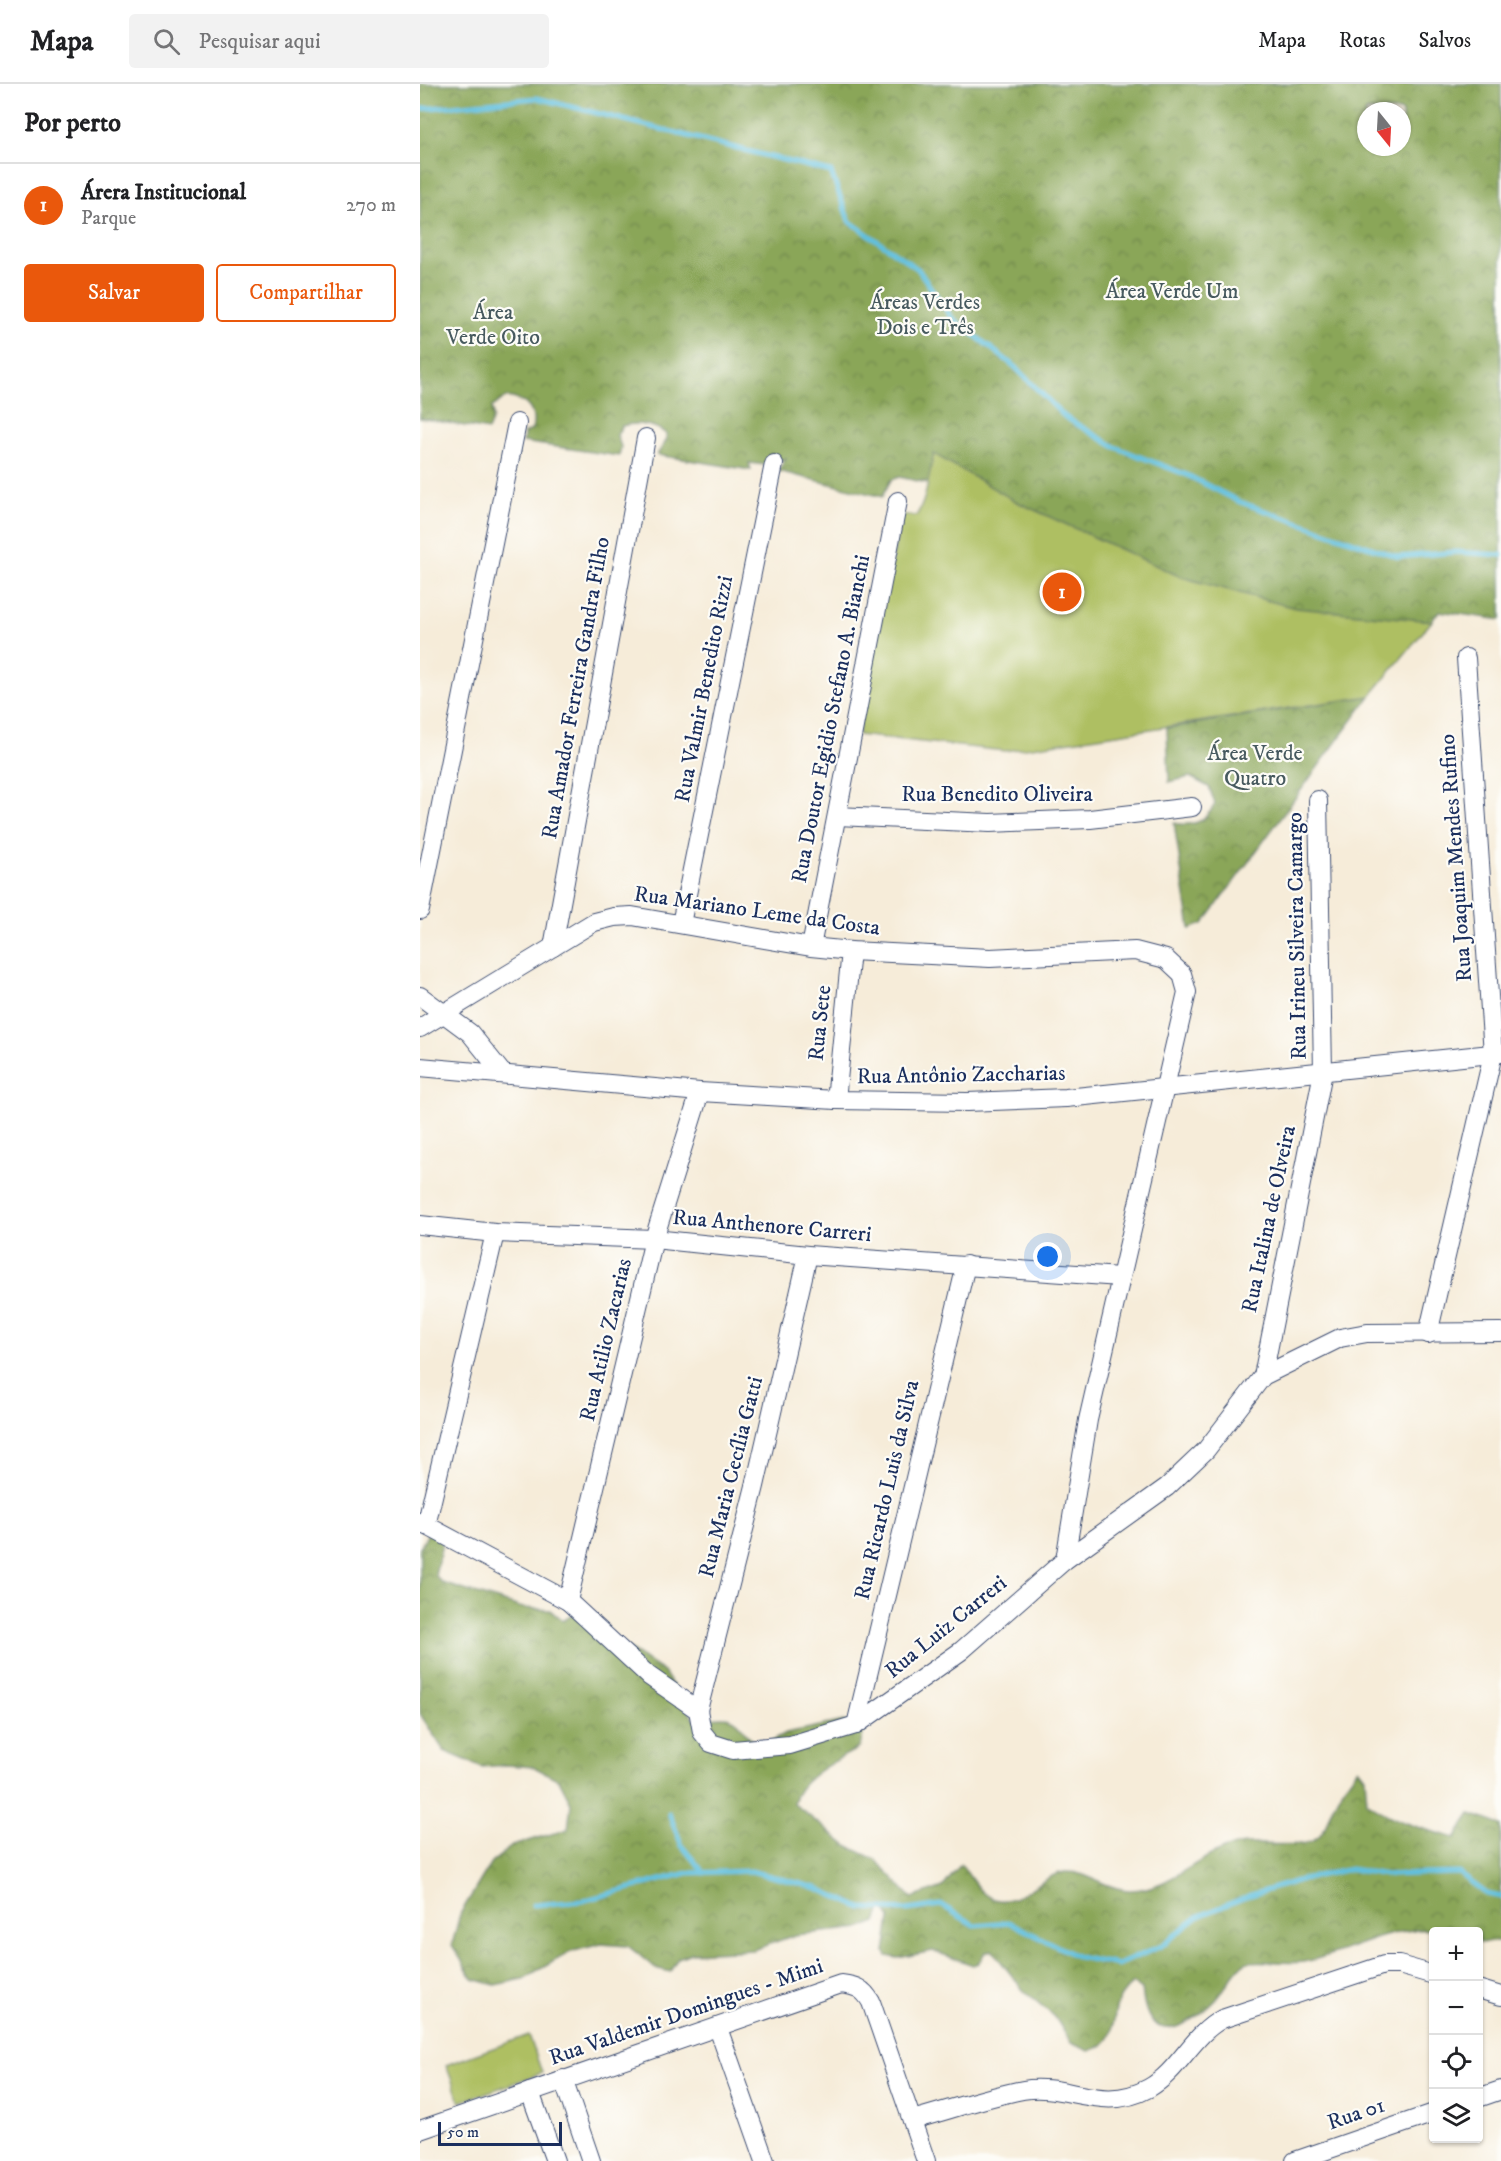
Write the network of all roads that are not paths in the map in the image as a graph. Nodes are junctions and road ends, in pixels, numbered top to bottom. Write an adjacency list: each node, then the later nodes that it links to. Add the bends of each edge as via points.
1 (518, 423): 9 (street)
2 (646, 438): 12 (street, Rua Amador Ferreira Gandra Filho)
3 (774, 464): 11 (street, Rua Valmir Benedito Rizzi)
4 (898, 501): 8 (street, Rua Doutor Egidio Stefano A. Bianchi)
5 (1466, 658): 18 (street, Rua Joaquim Mendes Rufino)
6 (1318, 800): 20 (street, Rua Irineu Silveira Camargo)
7 (1192, 807): 8 (street, Rua Benedito Oliveira, via 1090,819 990,823)
8 (837, 816): 13 (street, Rua Doutor Egidio Stefano A. Bianchi)
9 (428, 834): 10 (street)
10 (420, 910)
11 (681, 924): 12 (street, Rua Mariano Leme da Costa, via 614,917 594,922); 13 (street, Rua Mariano Leme da Costa)
12 (553, 947): 16 (street, Rua Mariano Leme da Costa)
13 (811, 947): 14 (street, Rua Mariano Leme da Costa)
14 (851, 951): 22 (street, Rua Mariano Leme da Costa, via 990,958 1135,951 1166,959 1182,974 1187,992); 24 (street, Rua Sete)
15 (420, 996): 16 (street)
16 (446, 1013): 17 (street, Rua Mariano Leme da Costa); 21 (street, via 476,1039)
17 (420, 1028)
18 (1497, 1054): 20 (street, Rua Antônio Zaccharias); 32 (street, Rua Joaquim Mendes Rufino)
19 (420, 1067): 21 (street, Rua Antônio Zaccharias)
20 (1323, 1072): 22 (street, Rua Antônio Zaccharias); 33 (street, Rua Italina de Olveira)
21 (504, 1074): 23 (street, Rua Antônio Zaccharias)
22 (1164, 1088): 24 (street, Rua Antônio Zaccharias, via 1066,1098); 30 (street)
23 (700, 1092): 24 (street, Rua Antônio Zaccharias); 27 (street, Rua Atilio Zacarias)
24 (836, 1100)
25 (420, 1225): 26 (street, Rua Anthenore Carreri)
26 (495, 1233): 27 (street, Rua Anthenore Carreri); 34 (street)
27 (654, 1239): 28 (street, Rua Anthenore Carreri); 36 (street, Rua Atilio Zacarias)
28 (808, 1255): 29 (street, Rua Anthenore Carreri); 37 (street, Rua Maria Cecília Gatti)
29 (966, 1265): 30 (street, Rua Anthenore Carreri); 38 (street, Rua Ricardo Luis da Silva)
30 (1120, 1277): 35 (street, via 1088,1420)
31 (1501, 1332): 32 (street, Rua Luiz Carreri)
32 (1428, 1334): 33 (street, Rua Luiz Carreri, via 1367,1333 1340,1338)
33 (1263, 1376): 35 (street, Rua Luiz Carreri, via 1206,1450 1167,1487)
34 (423, 1524): 36 (street)
35 (1065, 1560): 38 (street, Rua Luiz Carreri, via 961,1651)
36 (568, 1601): 37 (street, via 649,1676)
37 (698, 1710): 38 (street, Rua Luiz Carreri, via 702,1732 711,1743 733,1750 790,1745)
38 (856, 1725)
39 (1429, 1974): 48 (street, via 1384,1965 1222,2019 1201,2033 1149,2088 1114,2099 1024,2090)
40 (1483, 1990): 41 (street)
41 (1501, 1996)
42 (718, 2028): 43 (street, Rua Valdemir Domingues - Mimi); 48 (street, Rua Valdemir Domingues - Mimi, via 829,1986 856,1986 871,2002); 52 (street)
43 (563, 2079): 45 (street, Rua Valdemir Domingues - Mimi); 51 (street)
44 (1501, 2090): 46 (street)
45 (530, 2092): 49 (street, Rua Valdemir Domingues - Mimi); 50 (street)
46 (1483, 2097)
47 (1429, 2115): 54 (street, Rua 01)
48 (912, 2120): 53 (street, Rua Valdemir Domingues - Mimi)
49 (420, 2130)
50 (555, 2161)
51 (591, 2161)
52 (765, 2161)
53 (926, 2161)
54 (1295, 2161)

